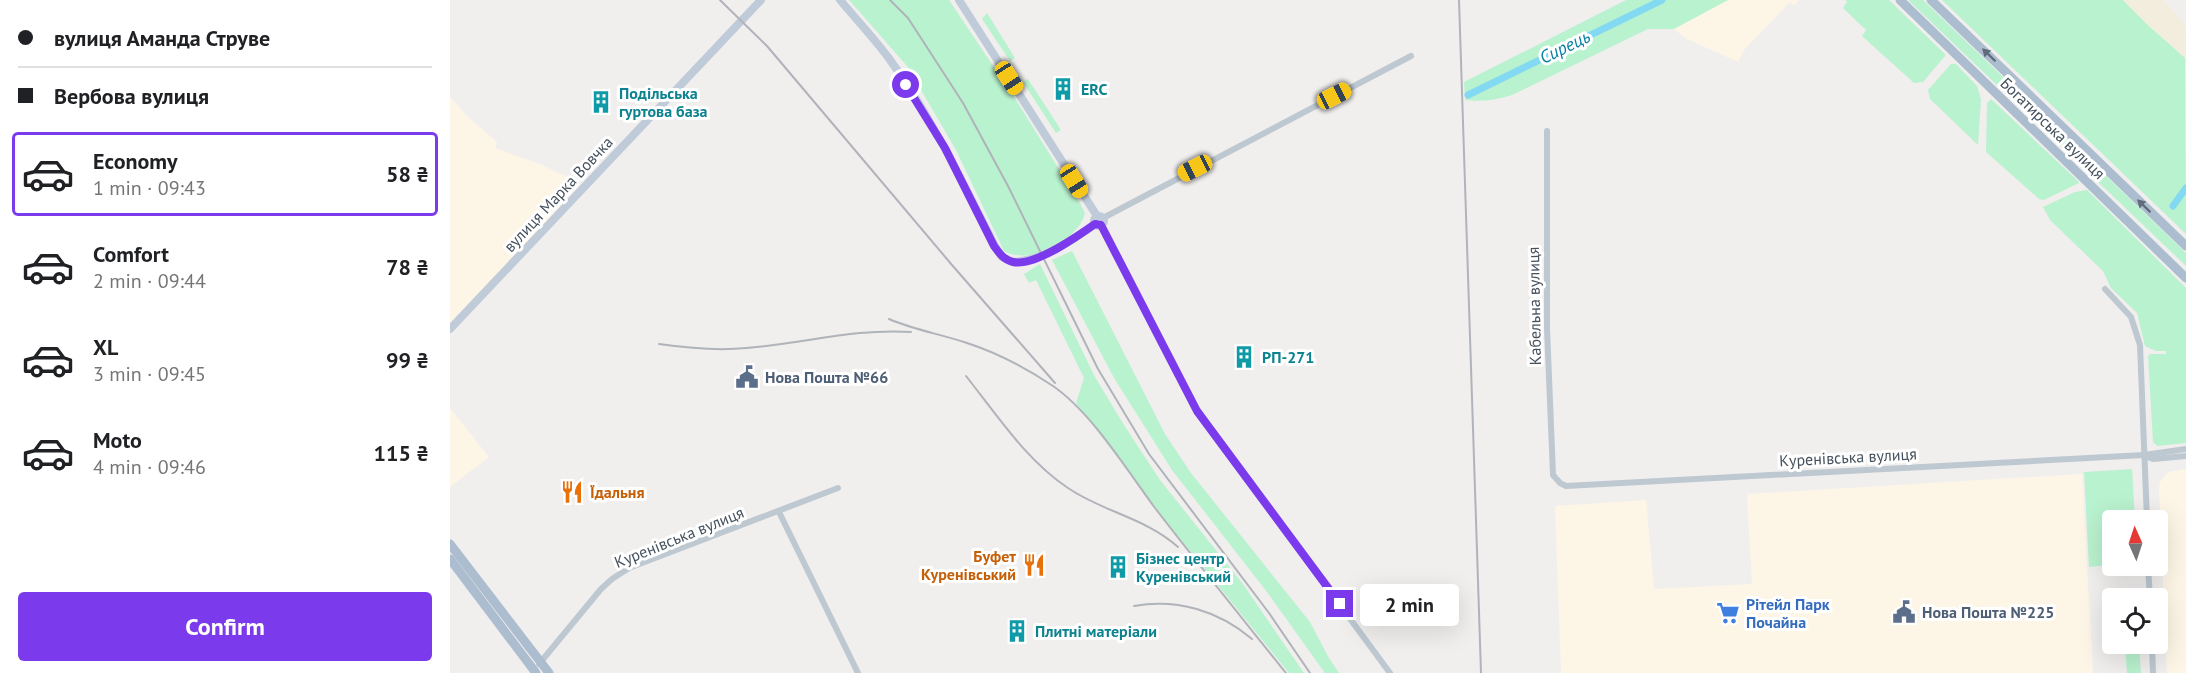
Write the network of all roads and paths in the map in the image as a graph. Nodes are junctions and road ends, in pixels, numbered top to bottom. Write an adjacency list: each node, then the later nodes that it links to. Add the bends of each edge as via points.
1 (761, 0): 12 (main road, вулиця Марка Вовчка)
2 (840, 0): 8 (main road, via 887,56 916,99 1002,256 1013,262 1038,257 1062,247)
3 (959, 0): 8 (main road)
4 (1900, 0): 10 (main road, Богатирська вулиця)
5 (1931, 0): 9 (main road, Богатирська вулиця, one-way to 5)
6 (1411, 56): 8 (street)
7 (1547, 131): 16 (street, Кабельна вулиця, via 1547,328)
8 (1099, 221): 26 (street, via 1197,411)
9 (2186, 246)
10 (2186, 278)
11 (2105, 289): 14 (street, via 2131,317 2140,345)
12 (450, 329)
13 (2186, 449): 14 (street, Куренівська вулиця)
14 (2144, 455): 15 (street, Куренівська вулиця, via 2153,459); 16 (street, Куренівська вулиця, via 1566,486); 18 (street)
15 (2186, 456)
16 (1556, 479)
17 (838, 488): 19 (street, Куренівська вулиця)
18 (2146, 510)
19 (779, 512): 23 (street, Куренівська вулиця, via 629,568 612,579); 25 (street)
20 (450, 544): 23 (main road)
21 (450, 559): 23 (main road)
22 (2152, 654): 27 (street)
23 (536, 670): 24 (main road)
24 (549, 673)
25 (858, 673)
26 (1390, 673)
27 (2153, 673)

